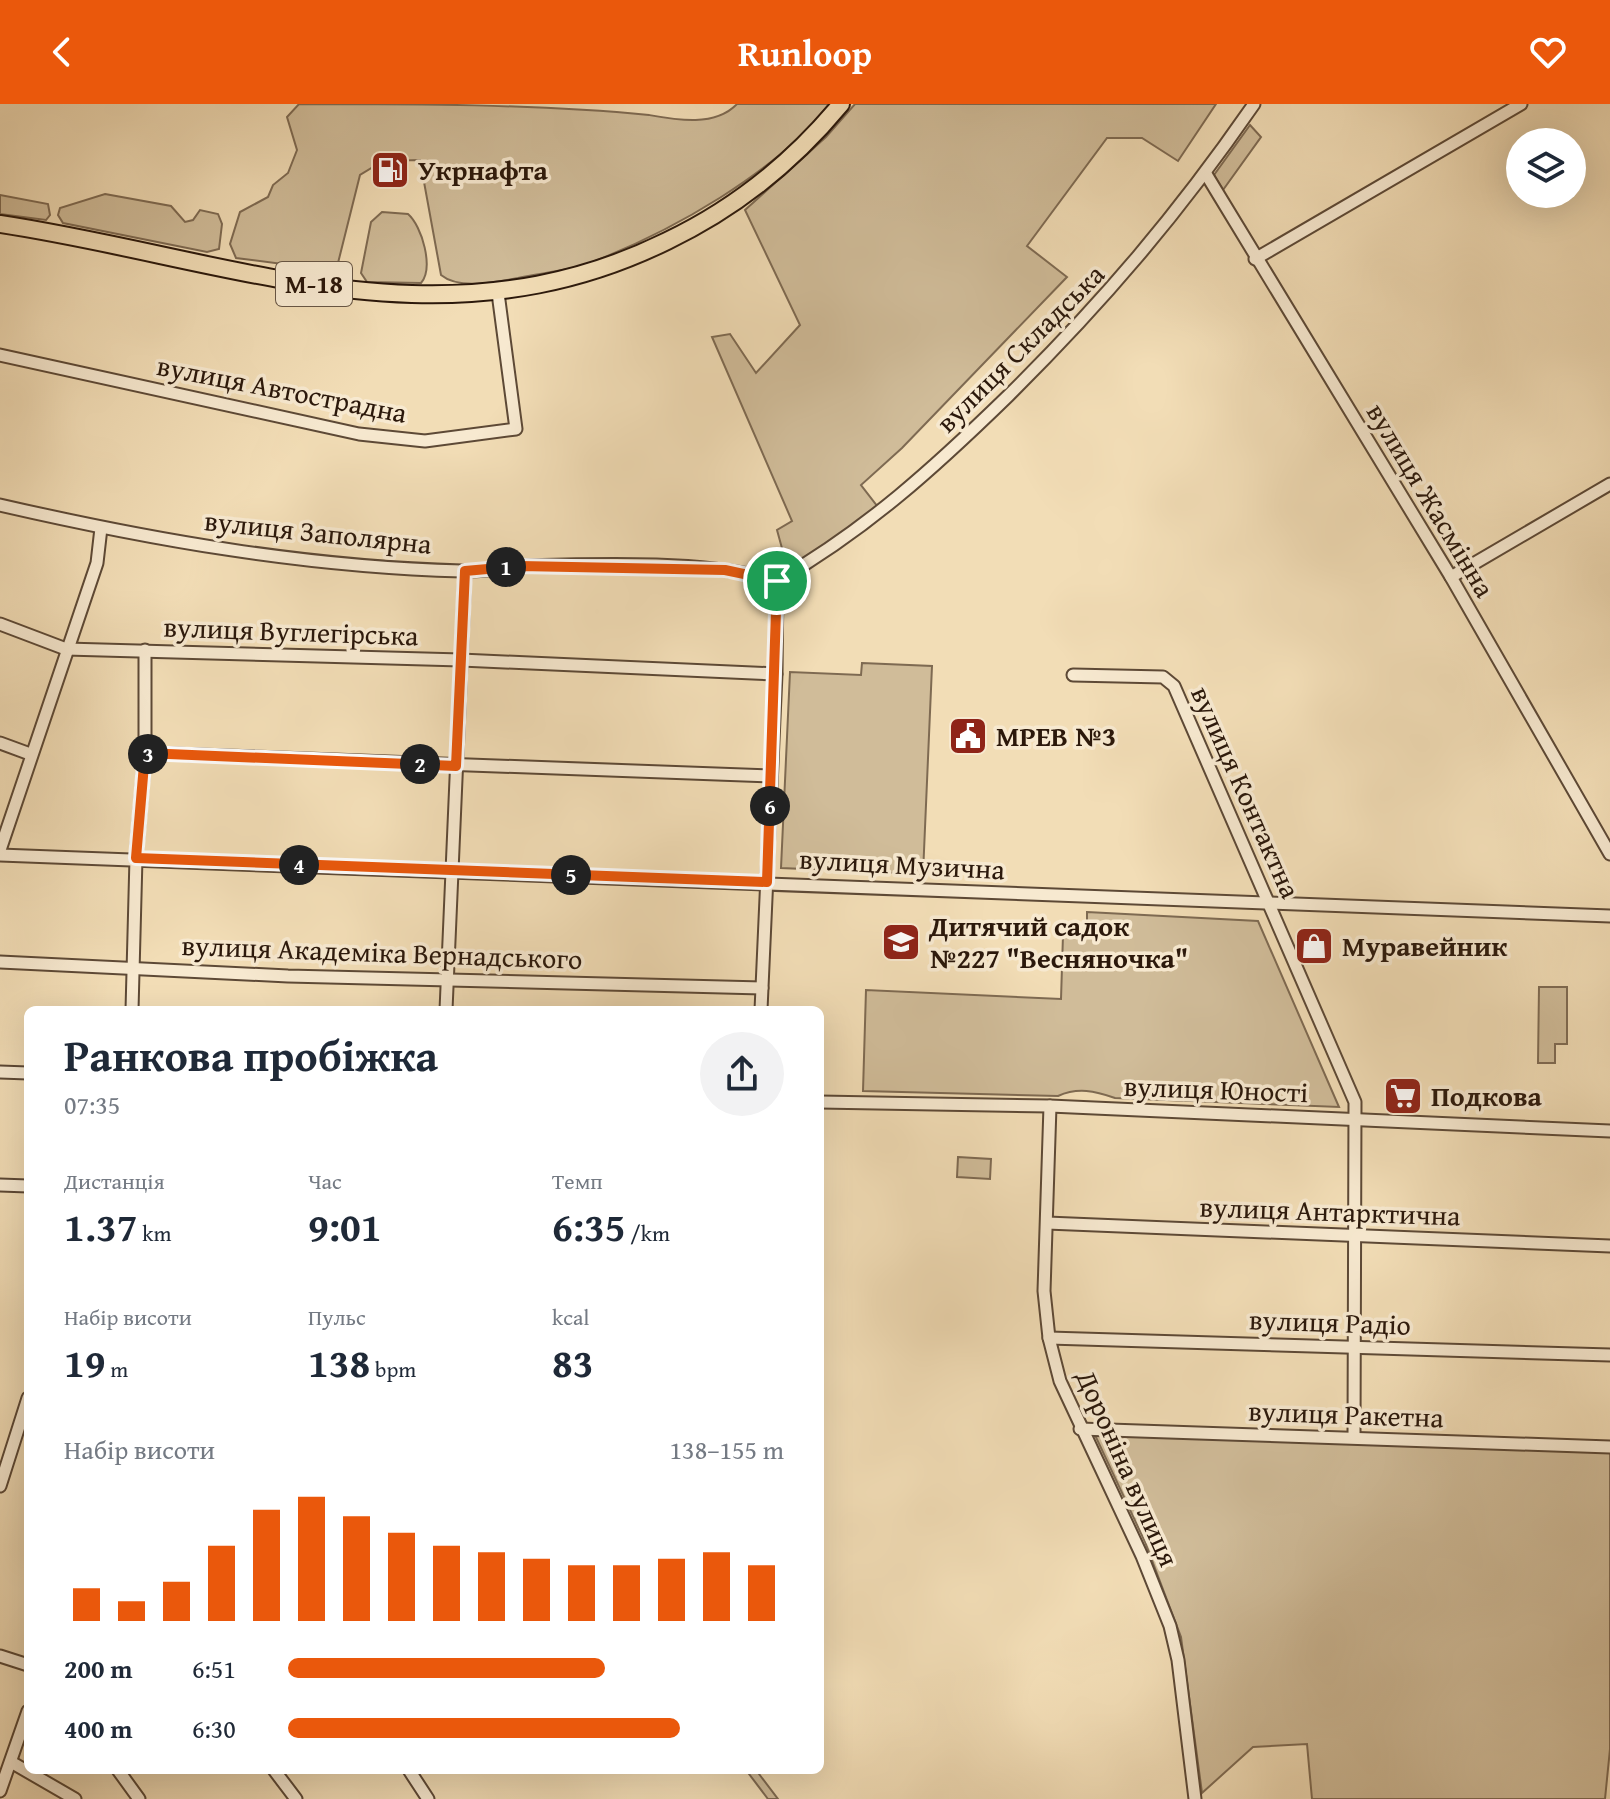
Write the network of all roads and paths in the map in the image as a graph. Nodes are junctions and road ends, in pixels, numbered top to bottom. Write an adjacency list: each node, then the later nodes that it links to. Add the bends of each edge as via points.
1 (841, 104): 7 (highway, М-18, via 759,185 729,207 639,255 578,278)
2 (1254, 104): 4 (street, вулиця Складська)
3 (1521, 104): 6 (street)
4 (1206, 174): 6 (street, вулиця Жасмінна); 14 (street, вулиця Складська, via 1123,278 925,477 853,533)
5 (0, 224): 7 (highway, М-18, via 348,290 438,296)
6 (1255, 259): 13 (street, вулиця Жасмінна)
7 (498, 293): 8 (street, вулиця Автострадна, via 516,429 425,441 359,434)
8 (0, 355)
9 (1610, 484): 13 (street)
10 (0, 505): 11 (street, вулиця Заполярна)
11 (101, 528): 12 (street, вулиця Заполярна, via 282,558); 16 (street, via 97,563)
12 (465, 571): 14 (street, вулиця Заполярна, via 520,566 725,570); 18 (street)
13 (1451, 577): 27 (street, вулиця Жасмінна)
14 (777, 581): 19 (street)
15 (0, 624): 16 (street, вулиця Вуглегірська)
16 (66, 649): 17 (street, вулиця Вуглегірська); 23 (street)
17 (145, 650): 18 (street, вулиця Вуглегірська); 22 (street)
18 (461, 660): 19 (street, вулиця Вуглегірська); 24 (street)
19 (776, 674): 25 (street)
20 (1073, 675): 31 (street, вулиця Контактна, via 1170,680)
21 (0, 743): 23 (street)
22 (145, 753): 24 (street); 28 (street)
23 (30, 754): 26 (street)
24 (456, 766): 25 (street); 29 (street)
25 (771, 776): 30 (street)
26 (0, 852): 28 (street, вулиця Музична)
27 (1610, 854)
28 (136, 858): 29 (street, вулиця Музична); 34 (street)
29 (451, 872): 30 (street, вулиця Музична); 35 (street)
30 (767, 882): 31 (street, вулиця Музична); 36 (street)
31 (1270, 905): 32 (street, вулиця Музична); 44 (street, вулиця Контактна, via 1355,1102)
32 (1610, 916)
33 (0, 962): 34 (street, вулиця Академіка Вернадського)
34 (133, 967): 35 (street, вулиця Академіка Вернадського); 37 (street)
35 (447, 978): 36 (street, вулиця Академіка Вернадського); 38 (street)
36 (762, 988): 39 (street)
37 (132, 1006)
38 (446, 1006)
39 (761, 1006)
40 (0, 1072): 41 (street)
41 (24, 1073)
42 (824, 1102): 43 (street, вулиця Юності)
43 (1050, 1106): 44 (street, вулиця Юності); 48 (street, Дороніна вулиця)
44 (1356, 1119): 45 (street, вулиця Юності); 49 (street, вулиця Контактна)
45 (1610, 1131)
46 (0, 1185): 47 (street)
47 (24, 1186)
48 (1047, 1223): 49 (street, вулиця Антарктична); 51 (street, Дороніна вулиця, via 1044,1291)
49 (1354, 1235): 50 (street, вулиця Антарктична); 52 (street, вулиця Контактна)
50 (1610, 1246)
51 (1049, 1338): 52 (street, вулиця Радіо); 55 (street, Дороніна вулиця)
52 (1355, 1347): 53 (street, вулиця Радіо); 56 (street, вулиця Контактна)
53 (1610, 1355)
54 (24, 1412): 58 (street)
55 (1080, 1429): 56 (street, вулиця Ракетна); 73 (street, Дороніна вулиця, via 1170,1626)
56 (1354, 1437): 57 (street, вулиця Ракетна)
57 (1610, 1447)
58 (0, 1486)
59 (0, 1656): 60 (street)
60 (24, 1664)
61 (24, 1723): 62 (street)
62 (11, 1762): 63 (street); 68 (street)
63 (24, 1770)
64 (32, 1774): 69 (street)
65 (121, 1774): 70 (street)
66 (277, 1774): 71 (street)
67 (412, 1774): 72 (street)
68 (0, 1791)
69 (75, 1799)
70 (139, 1799)
71 (296, 1799)
72 (428, 1799)
73 (1195, 1799)

